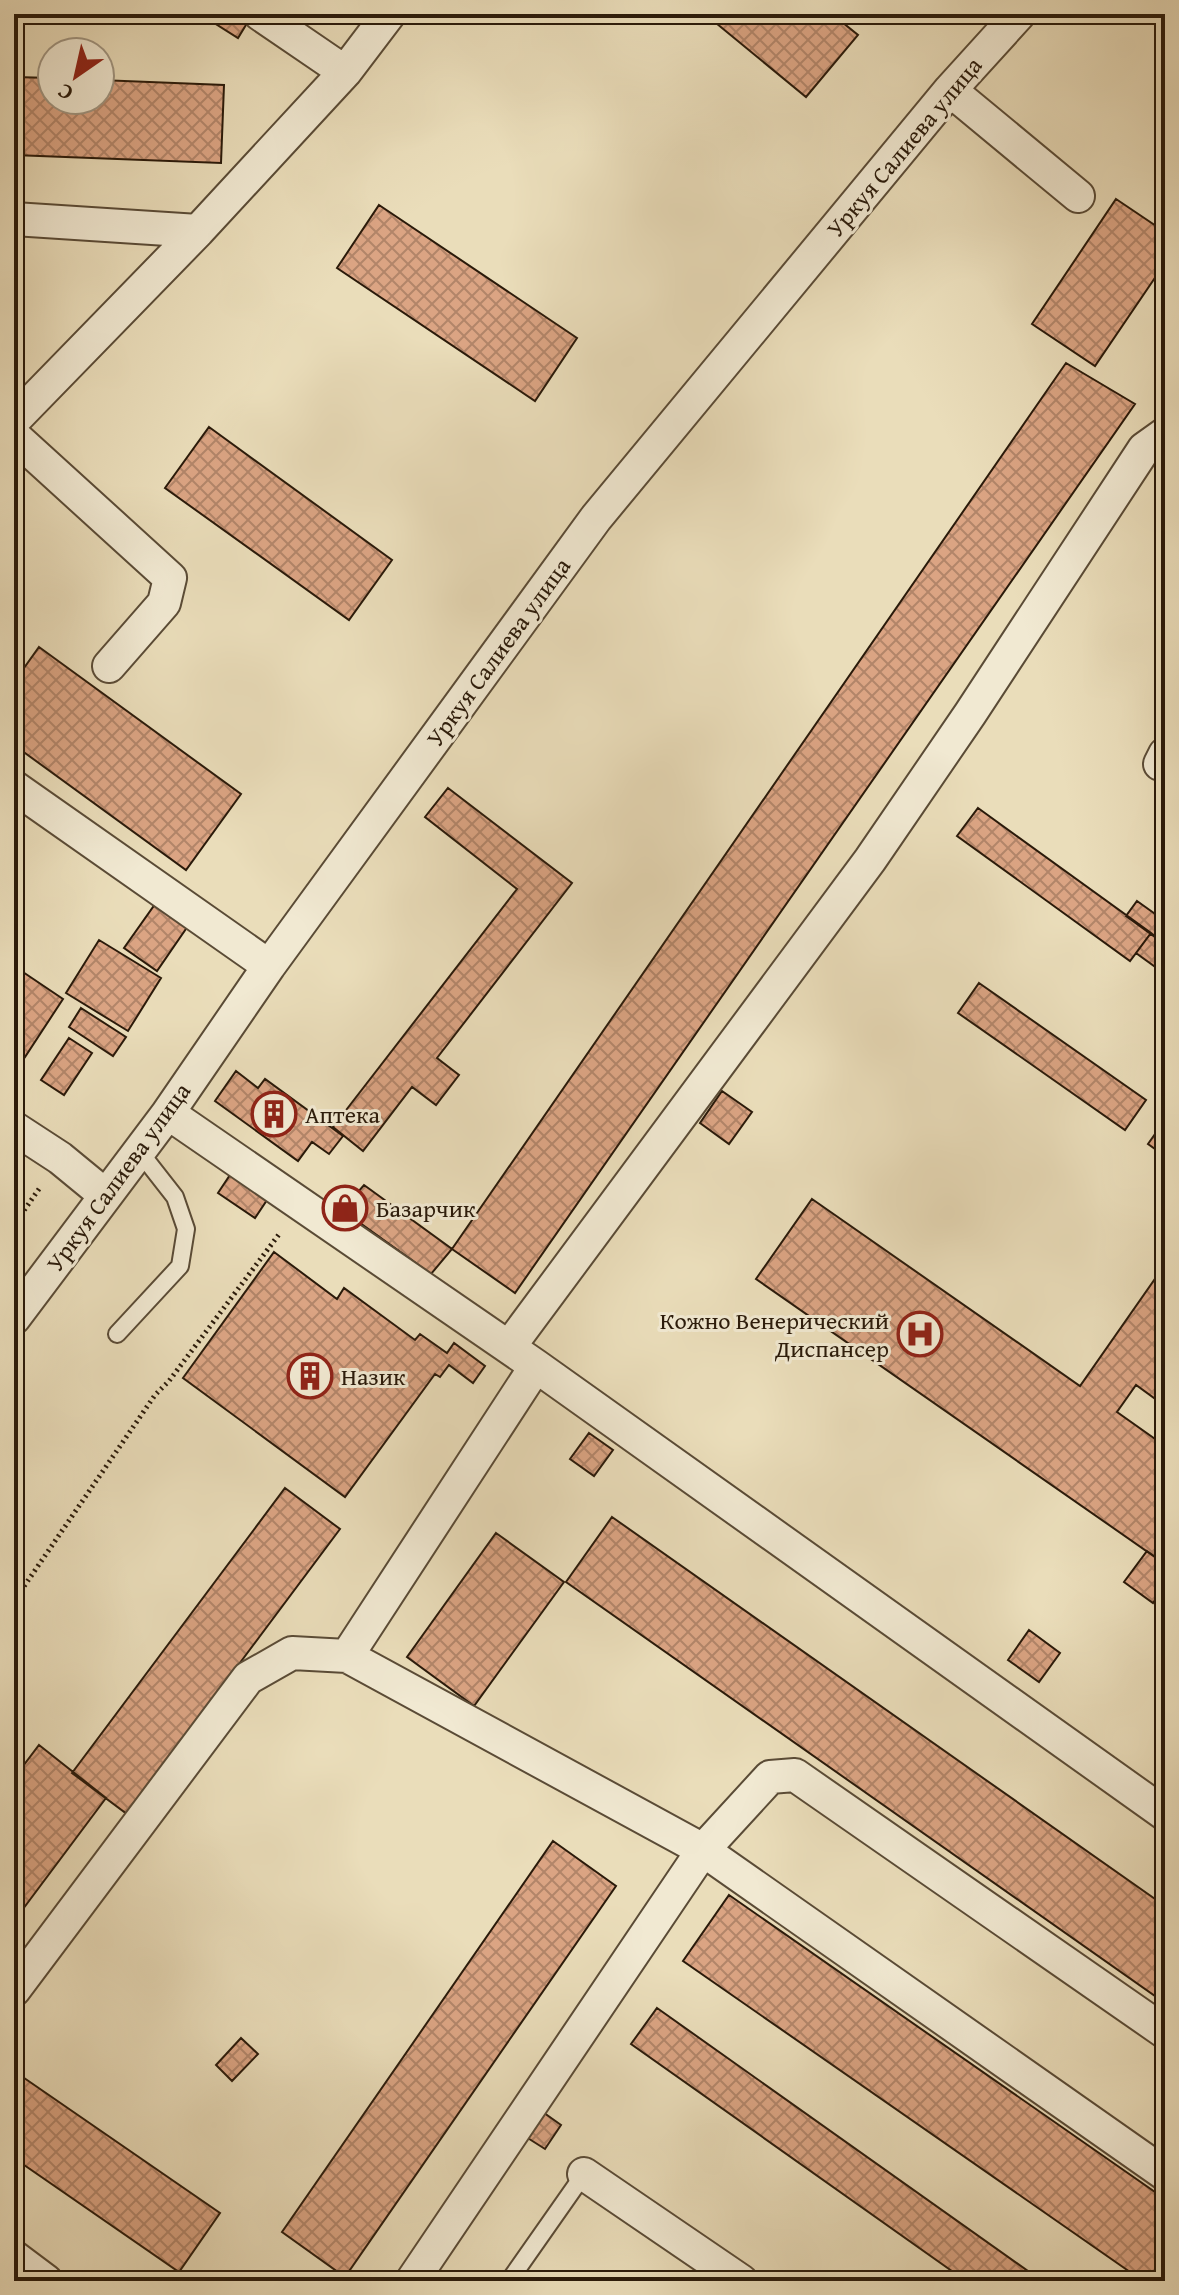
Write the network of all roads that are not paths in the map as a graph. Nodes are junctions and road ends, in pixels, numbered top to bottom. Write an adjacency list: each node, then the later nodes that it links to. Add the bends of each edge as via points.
1 (260, 14): 4 (street)
2 (389, 14): 4 (street)
3 (1019, 14): 5 (street, Уркуя Салиева улица)
4 (345, 72): 8 (street)
5 (950, 90): 6 (street); 14 (street, Уркуя Салиева улица, via 596,518)
6 (1078, 196)
7 (14, 219): 8 (street)
8 (198, 231): 9 (street)
9 (14, 420)
10 (1165, 434): 21 (street, via 1144,449 870,860)
11 (14, 436): 12 (street, via 170,578 164,603)
12 (109, 666)
13 (14, 787): 14 (street)
14 (269, 966): 15 (street, Уркуя Салиева улица)
15 (168, 1113): 17 (street, Уркуя Салиева улица); 21 (street)
16 (14, 1128): 18 (street)
17 (139, 1151): 18 (street, Уркуя Салиева улица); 20 (lane, via 175,1197 186,1229 180,1266)
18 (105, 1195): 19 (street, Уркуя Салиева улица)
19 (14, 1318)
20 (117, 1334)
21 (509, 1347): 22 (street)
22 (536, 1366): 23 (street); 24 (street)
23 (347, 1656): 25 (street); 26 (street, via 292,1653 248,1678)
24 (1165, 1814)
25 (703, 1850): 27 (street, via 770,1777 795,1775); 29 (street); 32 (street)
26 (14, 1990)
27 (1165, 2032)
28 (584, 2174): 33 (lane); 34 (street)
29 (1165, 2174)
30 (14, 2257): 31 (street)
31 (46, 2281)
32 (412, 2281)
33 (509, 2281)
34 (741, 2281)

